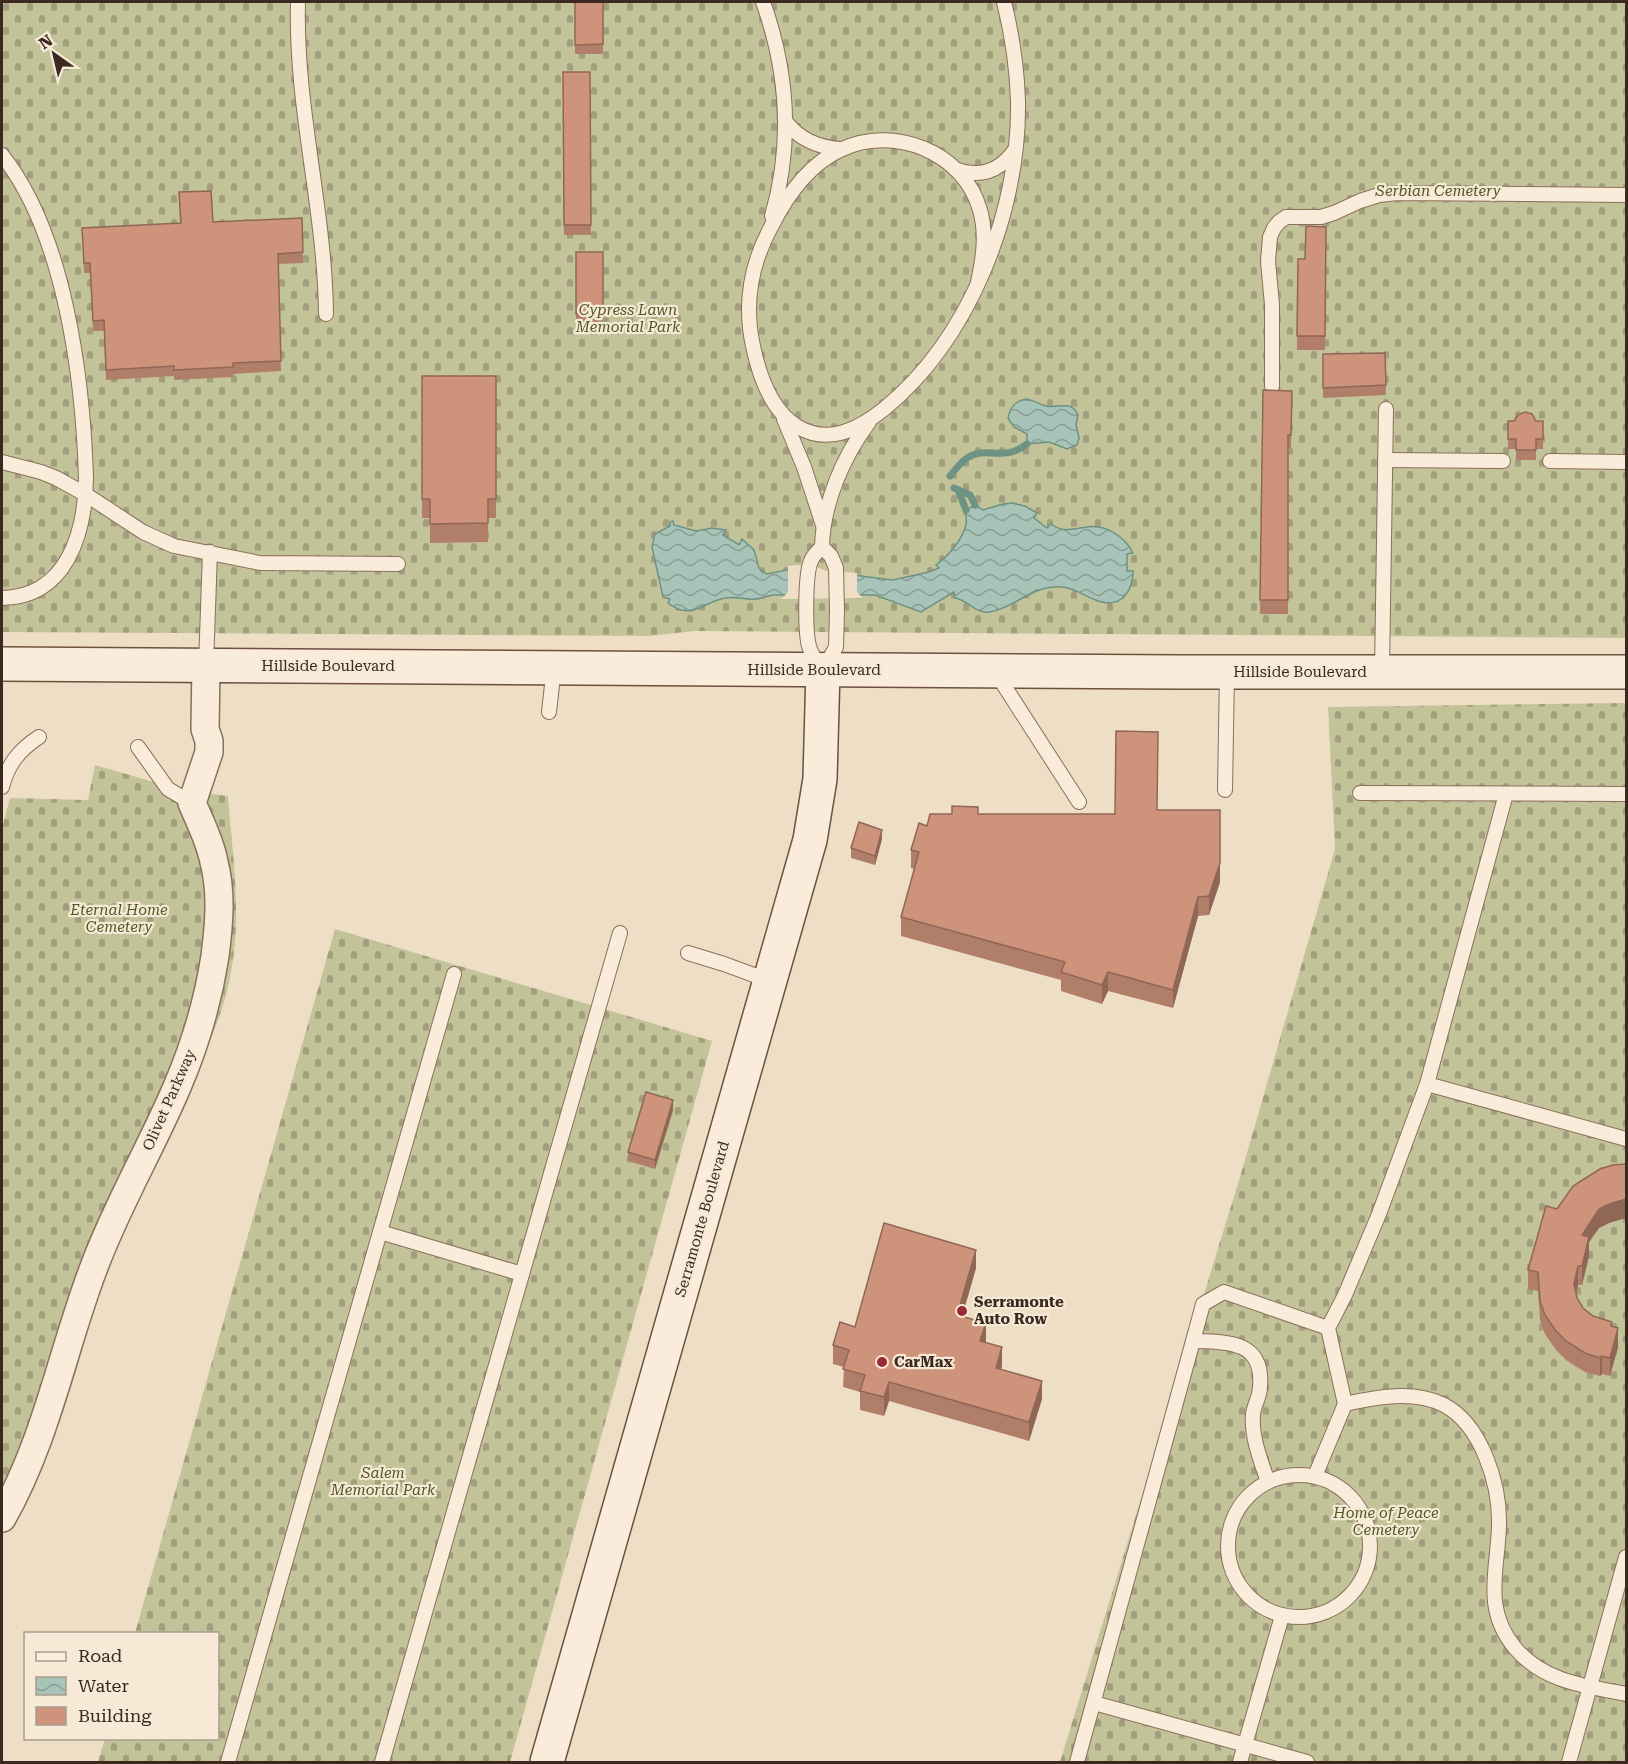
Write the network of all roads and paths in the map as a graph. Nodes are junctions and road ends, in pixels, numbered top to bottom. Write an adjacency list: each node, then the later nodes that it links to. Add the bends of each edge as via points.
1 (298, 2): 12 (lane, via 298,66 321,230)
2 (763, 2): 4 (lane, via 780,60)
3 (1004, 2): 6 (lane, via 1018,102)
4 (786, 122): 5 (lane, via 807,141); 10 (lane, via 778,194)
5 (840, 149): 8 (lane, via 873,140 909,142); 10 (lane, via 804,177 776,216)
6 (1015, 150): 8 (lane, via 1007,161 987,172); 11 (lane, via 1007,199)
7 (2, 155): 22 (lane, via 26,189 62,291 76,365)
8 (954, 169): 11 (lane, via 980,208 982,264)
9 (1626, 195): 13 (lane, via 1398,193 1370,198 1321,217 1286,217 1274,228 1269,246)
10 (763, 243): 15 (lane, via 751,282 748,315 759,369)
11 (978, 282): 16 (lane, via 933,358 905,390)
12 (326, 314)
13 (1272, 386)
14 (1386, 409): 17 (lane)
15 (780, 411): 16 (lane, via 799,428 823,435 849,431); 23 (lane)
16 (872, 418): 23 (lane, via 845,463)
17 (1385, 460): 18 (lane); 33 (lane)
18 (1503, 461)
19 (1550, 461): 21 (lane)
20 (2, 462): 22 (lane, via 41,472)
21 (1626, 462)
22 (85, 494): 25 (lane, via 157,540 183,549); 27 (lane, via 72,550 62,570 42,588)
23 (823, 525): 24 (lane)
24 (822, 547): 31 (lane, via 808,573 808,611 809,646); 31 (lane, via 837,573 836,647)
25 (210, 552): 26 (lane, via 260,562); 29 (lane)
26 (398, 564)
27 (2, 598)
28 (2, 664): 29 (main road, Hillside Boulevard)
29 (206, 665): 30 (main road, Hillside Boulevard); 45 (street, via 205,729 209,752)
30 (554, 667): 31 (main road, Hillside Boulevard); 36 (lane)
31 (823, 670): 32 (main road, Hillside Boulevard); 49 (main road, Serramonte Boulevard, via 817,803)
32 (995, 671): 34 (main road, Hillside Boulevard); 44 (lane)
33 (1382, 671): 34 (main road, Hillside Boulevard); 35 (main road, Hillside Boulevard)
34 (1227, 672): 40 (lane)
35 (1626, 672)
36 (549, 712)
37 (39, 737): 39 (lane, via 9,765)
38 (138, 747): 45 (lane, via 168,789)
39 (2, 787)
40 (1225, 790)
41 (1360, 793): 42 (lane)
42 (1506, 794): 43 (lane); 50 (lane)
43 (1626, 794)
44 (1078, 802)
45 (192, 803): 59 (street, Olivet Parkway, via 207,839 219,889 217,940 203,1017 177,1087 102,1246 41,1432)
46 (620, 933): 53 (lane)
47 (688, 953): 49 (lane)
48 (454, 974): 52 (lane)
49 (770, 981): 68 (main road, Serramonte Boulevard)
50 (1426, 1084): 51 (lane); 54 (lane, via 1379,1214)
51 (1626, 1139)
52 (380, 1232): 53 (lane); 66 (lane)
53 (522, 1274): 67 (lane)
54 (1328, 1328): 55 (lane, via 1224,1292 1203,1304); 56 (lane)
55 (1193, 1341): 58 (lane, via 1232,1342 1256,1359 1261,1370 1253,1413 1254,1432); 64 (lane)
56 (1345, 1404): 57 (lane); 62 (lane, via 1384,1397 1415,1398 1445,1406 1468,1427 1484,1453 1496,1489 1499,1524 1494,1593 1504,1629 1514,1646 1536,1667 1548,1675)
57 (1315, 1476): 58 (lane, via 1291,1476); 61 (lane, via 1344,1490 1364,1516 1370,1540 1368,1565 1362,1581 1340,1605 1312,1616)
58 (1268, 1482): 61 (lane, via 1238,1510 1227,1548 1244,1592 1268,1611)
59 (2, 1518)
60 (1626, 1557): 62 (lane)
61 (1282, 1616): 65 (lane)
62 (1590, 1687): 63 (lane); 72 (lane)
63 (1626, 1694)
64 (1094, 1703): 65 (lane); 69 (lane)
65 (1245, 1745): 70 (lane); 71 (lane)
66 (228, 1762)
67 (382, 1762)
68 (547, 1762)
69 (1077, 1762)
70 (1240, 1762)
71 (1307, 1762)
72 (1569, 1762)

